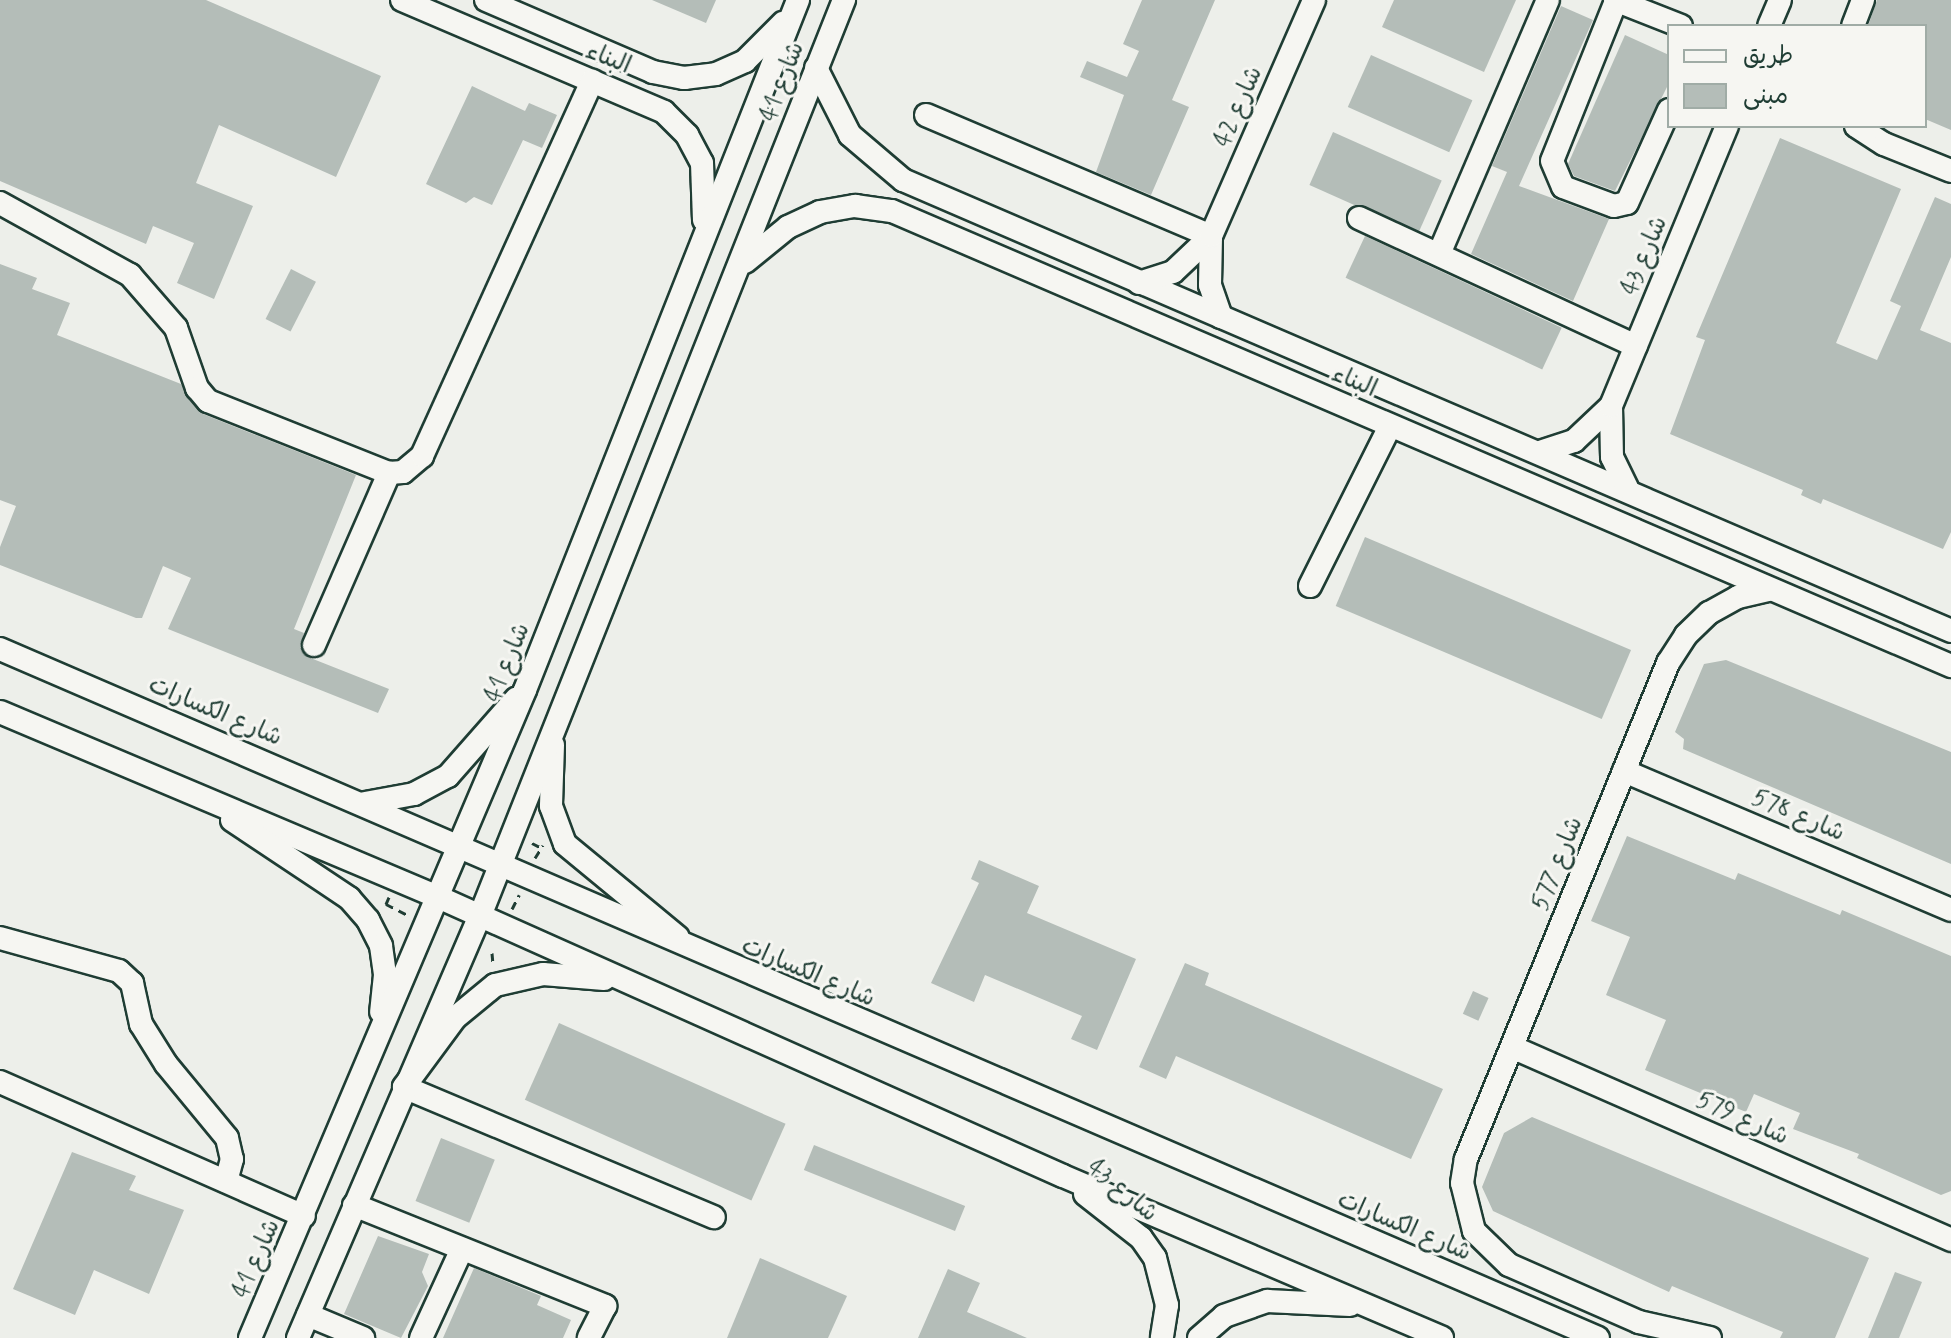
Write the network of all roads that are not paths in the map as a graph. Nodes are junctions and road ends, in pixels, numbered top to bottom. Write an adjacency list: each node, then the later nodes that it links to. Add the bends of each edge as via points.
1 (402, 0): 14 (street, البناء)
2 (486, 0): 9 (street, البناء, via 653,72 684,78 716,74 745,61)
3 (844, 0): 13 (street, شارع 41)
4 (1314, 0): 22 (street, شارع 42)
5 (1548, 0): 24 (street)
6 (1616, 0): 10 (street); 15 (street, via 1552,161 1563,187 1614,206 1627,203)
7 (1780, 0): 11 (street)
8 (1863, 0): 12 (street)
9 (795, 6): 23 (street, شارع 41)
10 (1676, 24)
11 (1770, 24)
12 (1854, 24)
13 (816, 68): 25 (street, شارع 41); 26 (street, البناء, via 850,135 888,171)
14 (592, 81): 23 (street, البناء, via 650,104 687,135 706,179); 32 (street, via 422,456 403,472)
15 (1667, 114)
16 (926, 115): 22 (street)
17 (1726, 128): 28 (street, شارع 43)
18 (1859, 128): 19 (street)
19 (1951, 171)
20 (0, 203): 32 (street, via 130,275 176,328 197,388 208,401)
21 (1359, 218): 24 (street)
22 (1211, 236): 26 (street, شارع 42, via 1173,272); 27 (street, شارع 42, via 1210,285)
23 (703, 239): 40 (street, شارع 41)
24 (1439, 254): 28 (street)
25 (741, 265): 30 (street, البناء, via 803,219 837,208 872,206); 42 (street, شارع 41)
26 (1139, 283): 27 (street, البناء)
27 (1221, 317): 31 (street, البناء)
28 (1636, 346): 29 (street, شارع 43)
29 (1611, 406): 31 (street, شارع 43, via 1574,441); 33 (street, شارع 43, via 1610,449)
30 (1390, 426): 34 (street); 35 (street, البناء)
31 (1543, 451): 33 (street, البناء)
32 (389, 473): 37 (street)
33 (1627, 488): 36 (street, البناء)
34 (1310, 586)
35 (1769, 590): 39 (street, البناء); 43 (street, شارع 577, via 1728,602 1686,635 1668,663)
36 (1948, 627)
37 (314, 645)
38 (0, 649): 45 (street, شارع الكسارات)
39 (1951, 666)
40 (525, 690): 45 (street, via 448,776 414,794); 46 (street, شارع 41)
41 (0, 712): 44 (street)
42 (555, 720): 47 (street, شارع 41); 52 (street, via 551,806 565,844)
43 (1624, 771): 49 (street, شارع 578); 55 (street, شارع 577)
44 (199, 796): 48 (street); 54 (street, via 349,898 368,920 381,946 385,975)
45 (365, 803): 46 (street, شارع الكسارات)
46 (459, 846): 47 (street, شارع الكسارات); 48 (street, شارع 41)
47 (500, 864): 50 (street, شارع 41); 52 (street, شارع الكسارات)
48 (438, 897): 50 (street); 54 (street, شارع 41)
49 (1951, 910)
50 (480, 916): 53 (street); 57 (street, شارع 41)
51 (0, 938): 59 (street, via 119,971 132,983 141,1024 166,1064 227,1138 232,1159)
52 (698, 954): 77 (street, شارع الكسارات)
53 (617, 980): 57 (street, via 543,974 495,985 455,1018); 58 (street)
54 (379, 1034): 62 (street, شارع 41)
55 (1512, 1047): 61 (street, شارع 577, via 1466,1159); 64 (street, شارع 579)
56 (0, 1082): 59 (street)
57 (404, 1087): 60 (street, شارع 41); 63 (street)
58 (1063, 1176): 66 (street); 74 (street, شارع 43, via 1141,1238 1155,1258 1167,1305)
59 (226, 1181): 62 (street)
60 (354, 1205): 65 (street); 67 (street, شارع 41)
61 (1465, 1208): 68 (street, شارع الكسارات, via 1489,1251 1509,1265)
62 (304, 1216): 69 (street, شارع 41)
63 (714, 1217)
64 (1951, 1240)
65 (462, 1249): 72 (street); 73 (street, via 605,1306)
66 (1369, 1307): 75 (street, via 1267,1301 1224,1316); 76 (street)
67 (308, 1315): 70 (street, شارع 41); 71 (street)
68 (1672, 1334): 78 (street, شارع الكسارات)
69 (250, 1338)
70 (298, 1338)
71 (363, 1338)
72 (421, 1338)
73 (589, 1338)
74 (1162, 1338)
75 (1199, 1338)
76 (1442, 1338)
77 (1598, 1338)
78 (1710, 1338)

